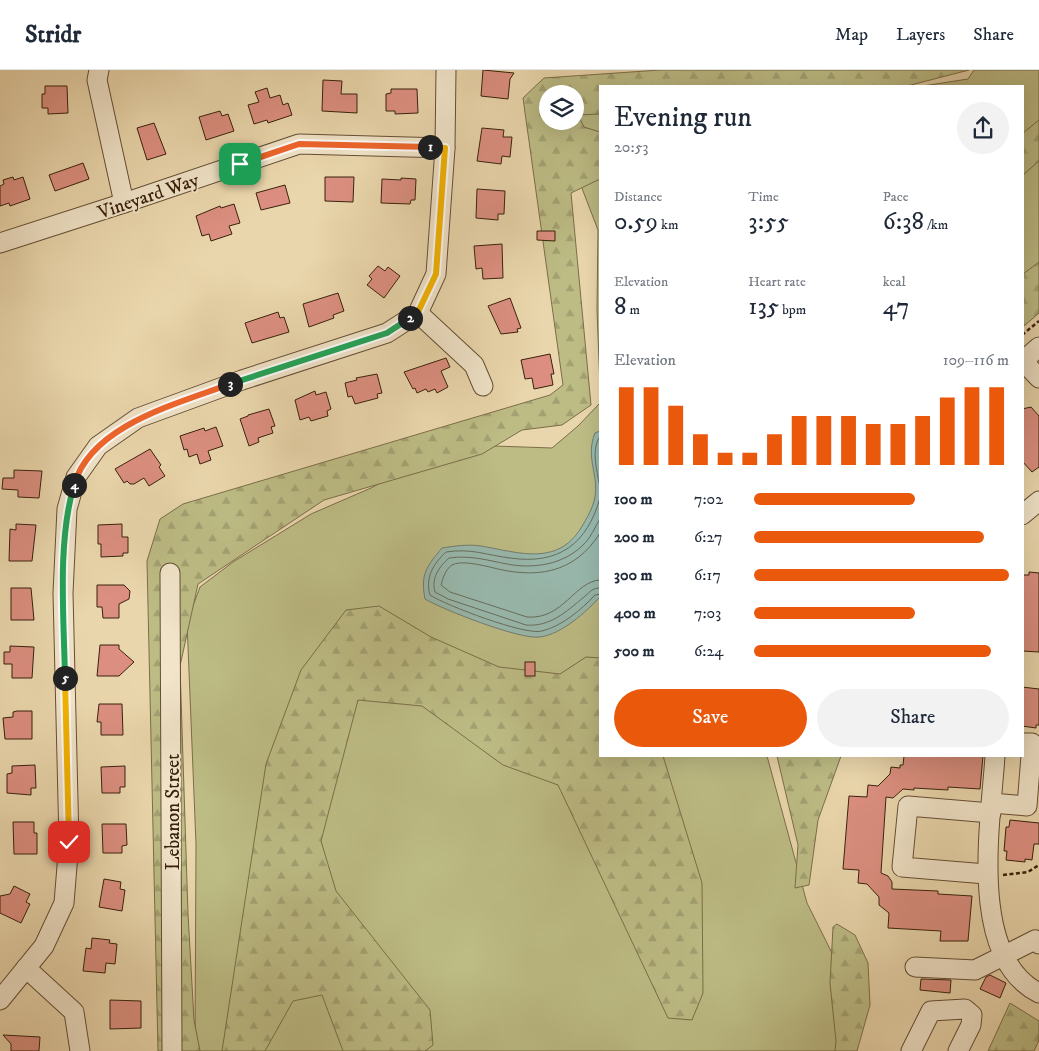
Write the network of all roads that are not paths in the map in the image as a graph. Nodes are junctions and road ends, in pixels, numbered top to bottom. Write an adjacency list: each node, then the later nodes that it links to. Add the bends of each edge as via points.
1 (99, 70): 4 (street, via 97,80)
2 (446, 70): 3 (street)
3 (445, 148): 4 (street, Vineyard Way, via 299,144); 6 (street, via 436,274)
4 (124, 204): 5 (street, Vineyard Way)
5 (0, 242)
6 (418, 312): 11 (street, via 474,364); 20 (street, via 387,333 138,418 98,446 76,477 66,509 63,593 69,842 64,902 44,946)
7 (1039, 347): 8 (street)
8 (1024, 360)
9 (1024, 362): 10 (street)
10 (1039, 378)
11 (482, 386)
12 (170, 574): 24 (street, Lebanon Street)
13 (1024, 743): 15 (street, via 1032,744 1027,806)
14 (995, 757): 15 (street)
15 (992, 808): 16 (street); 16 (street, via 908,806 902,867)
16 (991, 875): 18 (street, via 991,918)
17 (1039, 944): 18 (street, via 1035,940)
18 (1004, 956): 19 (street, via 975,970); 21 (street, via 1016,977)
19 (915, 967)
20 (26, 968): 22 (street); 23 (street, via 74,1012)
21 (1039, 993)
22 (0, 1000)
23 (80, 1051)
24 (172, 1051)
25 (911, 1051): 26 (street, via 931,1011 965,1009 972,1015 971,1025)
26 (958, 1051)

